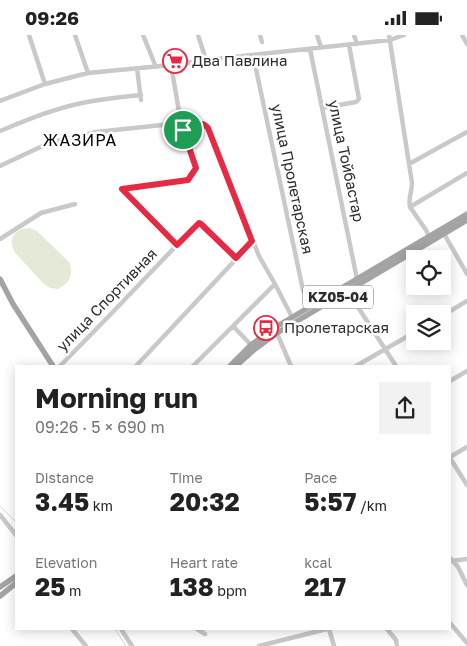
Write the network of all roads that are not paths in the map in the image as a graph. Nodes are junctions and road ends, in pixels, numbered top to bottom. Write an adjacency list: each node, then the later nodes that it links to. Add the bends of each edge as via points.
1 (30, 35): 23 (street)
2 (75, 35): 22 (street)
3 (142, 35): 20 (street)
4 (198, 35): 18 (street)
5 (260, 35): 11 (street)
6 (317, 35): 15 (street)
7 (354, 35): 12 (street)
8 (404, 35): 10 (street)
9 (462, 35): 13 (street)
10 (390, 38): 12 (street); 30 (street)
11 (262, 42)
12 (357, 44): 14 (street)
13 (467, 44)
14 (349, 45): 15 (street); 25 (street, via 358,101)
15 (321, 47): 16 (street)
16 (310, 49): 17 (street); 25 (street, улица Тойбастар)
17 (253, 55): 18 (street); 49 (street, улица Пролетарская, via 302,290)
18 (206, 60): 19 (street)
19 (171, 65): 20 (street); 26 (street)
20 (156, 67): 21 (street)
21 (137, 68): 22 (street); 28 (street, via 141,97 62,107)
22 (88, 73): 23 (street)
23 (45, 84): 24 (street)
24 (0, 101)
25 (322, 108): 45 (street, улица Тойбастар)
26 (181, 123): 27 (street); 31 (street, via 96,132 49,143)
27 (183, 130): 40 (street, via 200,125 208,128); 41 (street, via 196,168 190,178 122,189)
28 (0, 131)
29 (467, 132): 30 (street)
30 (409, 164): 34 (street)
31 (0, 165)
32 (467, 173): 34 (street)
33 (75, 203): 39 (street, via 41,213)
34 (410, 207): 38 (street)
35 (467, 214): 37 (main road, KZ05-04)
36 (467, 220): 37 (main road, KZ05-04)
37 (442, 232): 38 (main road, KZ05-04); 43 (street); 47 (main road, KZ05-04)
38 (428, 237): 45 (main road, KZ05-04)
39 (0, 239)
40 (252, 241): 42 (street); 46 (street)
41 (177, 245): 42 (street, улица Спортивная, via 199,223); 58 (street, улица Спортивная)
42 (236, 258): 59 (street)
43 (467, 274)
44 (0, 279): 57 (main road)
45 (357, 279): 47 (main road)
46 (275, 284): 51 (street); 52 (street)
47 (346, 289): 49 (main road); 53 (main road, KZ05-04); 56 (street)
48 (467, 301): 50 (street)
49 (312, 306): 51 (main road)
50 (451, 311)
51 (292, 317): 53 (main road)
52 (233, 326): 55 (street); 60 (street)
53 (276, 331): 55 (main road); 62 (main road, KZ05-04); 63 (street)
54 (406, 338): 56 (street)
55 (251, 345): 61 (main road)
56 (386, 350): 64 (street); 65 (street)
57 (52, 365)
58 (61, 365)
59 (137, 365)
60 (194, 365)
61 (231, 365)
62 (237, 365)
63 (291, 365)
64 (358, 365)
65 (395, 365)
66 (467, 371): 67 (street)
67 (451, 380)
68 (467, 447): 69 (street)
69 (451, 456)
70 (451, 459): 71 (street)
71 (467, 485)
72 (0, 515): 73 (street)
73 (15, 534)
74 (467, 559): 75 (street)
75 (451, 560): 78 (street)
76 (15, 577): 79 (main road)
77 (15, 584): 80 (main road)
78 (467, 585)
79 (0, 587)
80 (0, 596)
81 (451, 624): 89 (street)
82 (73, 630): 90 (street)
83 (122, 630): 91 (street)
84 (198, 630): 88 (street)
85 (324, 630): 92 (street)
86 (328, 630): 93 (street)
87 (389, 630): 94 (street)
88 (204, 634)
89 (467, 643)
90 (86, 646)
91 (132, 646)
92 (260, 646)
93 (334, 646)
94 (397, 646)

